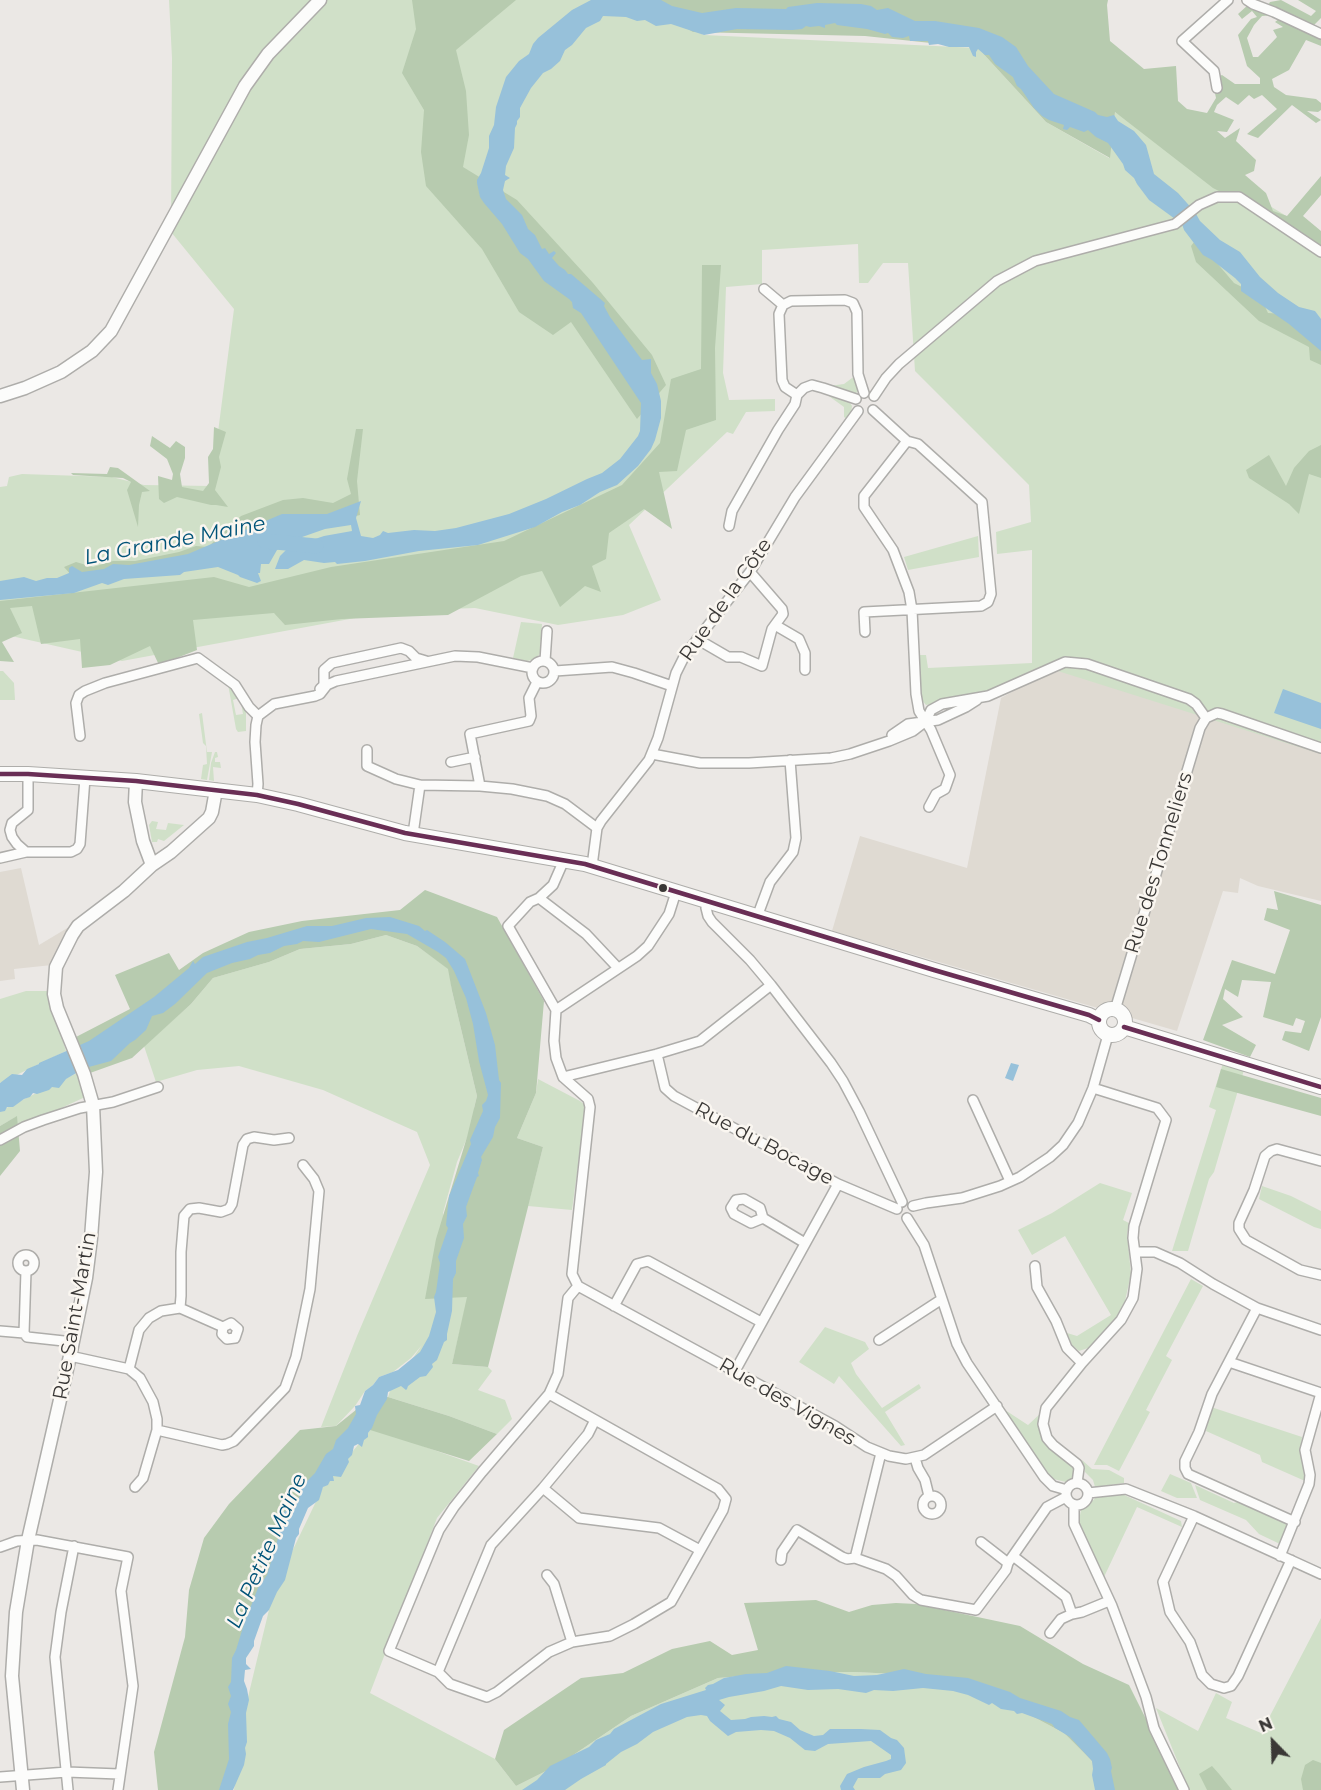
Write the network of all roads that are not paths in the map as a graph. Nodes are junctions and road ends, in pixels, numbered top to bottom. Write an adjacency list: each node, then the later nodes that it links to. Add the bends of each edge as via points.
1 (320, 0): 10 (main road, via 255,71 111,331 61,372)
2 (1228, 0): 5 (street, via 1182,41 1214,71)
3 (1247, 0): 4 (street)
4 (1321, 34)
5 (1217, 88)
6 (1321, 252): 12 (street, via 1239,197 1217,197 1199,205 1175,224 1035,261 997,281 899,364)
7 (764, 289): 8 (street)
8 (783, 305): 9 (street, via 779,314 782,380); 11 (street, via 791,301 853,303 857,312)
9 (797, 395): 11 (street, via 812,385); 16 (street, via 732,511)
10 (0, 396)
11 (860, 396): 12 (street); 14 (street)
12 (874, 396): 13 (street)
13 (873, 410): 14 (street); 15 (street)
14 (858, 411): 17 (street, Rue de la Côte, via 795,497)
15 (908, 441): 18 (street, via 864,496 864,507 893,550); 18 (street, via 918,444 982,502 991,594 981,606)
16 (729, 526)
17 (750, 572): 19 (street, via 782,609); 22 (street, Rue de la Côte)
18 (912, 610): 21 (street, via 864,612); 33 (street, via 917,700)
19 (775, 625): 22 (street, via 762,666 741,657 728,657); 26 (street, via 799,639 805,653)
20 (547, 631): 24 (street)
21 (865, 632)
22 (698, 639): 29 (street, Rue de la Côte, via 680,664)
23 (428, 661): 25 (street, via 464,656); 30 (street, via 330,683); 30 (street, via 401,648 333,663 324,670 324,685)
24 (545, 661): 25 (street); 27 (street)
25 (533, 668): 28 (street)
26 (805, 670)
27 (555, 671): 28 (street, via 549,682); 29 (street, via 612,667)
28 (537, 682): 38 (street, via 529,698 529,721 470,734)
29 (672, 686): 37 (street, Rue de la Côte)
30 (315, 696): 31 (street, via 274,704)
31 (258, 716): 34 (street, via 235,685 198,658 85,691 76,703); 48 (street)
32 (1206, 718): 33 (street, via 1189,699 1087,664 1065,662 980,698 942,704 931,710); 35 (street, via 1222,714); 64 (street, Rue des Tonneliers)
33 (926, 721): 39 (street, via 909,724 863,750 831,758); 49 (street, via 950,775 945,789 936,794)
34 (80, 736)
35 (1321, 748)
36 (367, 750): 45 (street, via 367,766)
37 (652, 754): 39 (street, via 700,763); 50 (street, Rue de la Côte)
38 (475, 757): 40 (street); 46 (street)
39 (790, 760): 60 (street, via 796,838 793,852 770,882)
40 (451, 762)
41 (0, 774): 42 (main road)
42 (28, 774): 43 (main road); 52 (street, via 28,810 12,823 10,830)
43 (84, 778): 44 (main road); 52 (street, via 77,849)
44 (136, 781): 47 (main road); 55 (main road, via 135,802)
45 (420, 784): 46 (street); 51 (street)
46 (480, 786): 50 (street, via 547,796)
47 (216, 790): 48 (main road); 55 (main road, via 209,818)
48 (257, 795): 51 (main road)
49 (929, 807)
50 (597, 828): 56 (street, Rue de la Côte)
51 (413, 834): 54 (main road)
52 (26, 852): 53 (street)
53 (0, 858)
54 (564, 860): 56 (main road); 58 (street, via 553,885)
55 (152, 866): 74 (main road, Rue Saint-Martin, via 78,926 56,967 57,1008)
56 (592, 866): 57 (main road)
57 (676, 892): 59 (main road); 61 (street, via 669,914 648,946)
58 (539, 898): 61 (street, via 586,934); 63 (street, via 530,902 508,926)
59 (707, 902): 60 (main road); 62 (street, via 712,922)
60 (757, 917): 65 (main road)
61 (618, 968): 63 (street)
62 (771, 985): 68 (street, via 700,1041); 81 (street, via 843,1081)
63 (556, 1010): 69 (street, via 554,1041)
64 (1115, 1010): 65 (main road, via 1103,1012); 66 (main road, via 1122,1014)
65 (1099, 1020): 67 (main road)
66 (1124, 1027): 67 (main road, via 1115,1035); 71 (main road)
67 (1108, 1035): 72 (street)
68 (657, 1054): 69 (street); 80 (street, Rue du Bocage, via 665,1088 674,1096)
69 (563, 1077): 90 (street, via 588,1099 590,1107 572,1274)
70 (158, 1087): 74 (street)
71 (1321, 1087)
72 (1093, 1088): 79 (street, via 1078,1123 1063,1144 1050,1157); 86 (street, via 1157,1108 1166,1120 1134,1226)
73 (974, 1100): 79 (street)
74 (93, 1106): 76 (street, via 43,1120); 101 (main road, Rue Saint-Martin, via 96,1172 91,1238)
75 (289, 1138): 93 (street, via 247,1139 229,1209 190,1209 184,1216)
76 (3, 1139)
77 (1321, 1161): 89 (street, via 1278,1149 1271,1151 1265,1156 1239,1229 1246,1240 1300,1270)
78 (303, 1165): 111 (street, via 319,1191 310,1289 296,1358 285,1388 227,1444)
79 (1010, 1181): 82 (street, via 962,1198)
80 (838, 1184): 81 (street, Rue du Bocage); 85 (street)
81 (899, 1205): 82 (street, via 909,1202); 84 (street, via 900,1216)
82 (913, 1206): 84 (street)
83 (763, 1218): 85 (street)
84 (907, 1218): 91 (street, via 924,1245)
85 (805, 1243): 95 (street)
86 (1135, 1252): 94 (street, via 1155,1252 1180,1263); 104 (street, via 1137,1269 1127,1309)
87 (1035, 1266): 104 (street, via 1037,1287 1067,1348)
88 (26, 1271): 99 (street)
89 (1321, 1275)
90 (578, 1286): 92 (street, Rue des Vignes); 108 (street, via 568,1298 558,1374)
91 (942, 1299): 100 (street); 109 (street, via 957,1344)
92 (614, 1306): 95 (street, via 637,1264 648,1261); 106 (street, Rue des Vignes)
93 (180, 1308): 96 (street); 105 (street, via 160,1311 149,1318 139,1330)
94 (1257, 1308): 97 (street); 103 (street)
95 (761, 1322): 106 (street)
96 (223, 1327)
97 (1321, 1330)
98 (0, 1331): 99 (street)
99 (24, 1333): 101 (street)
100 (879, 1340)
101 (73, 1342): 102 (main road, Rue Saint-Martin)
102 (70, 1356): 105 (street); 123 (main road, Rue Saint-Martin)
103 (1229, 1362): 107 (street); 122 (street, via 1212,1394 1185,1468 1188,1474)
104 (1082, 1363): 114 (street, via 1046,1408 1042,1424 1053,1445 1077,1464)
105 (129, 1369): 111 (street, via 140,1378 153,1402)
106 (735, 1371): 112 (street, Rue des Vignes)
107 (1321, 1393): 122 (street, via 1305,1450 1309,1484)
108 (549, 1394): 110 (street); 139 (street, via 482,1472 439,1530 389,1651)
109 (997, 1406): 113 (street); 118 (street, via 1044,1478)
110 (595, 1420): 116 (street); 127 (street, via 718,1489 726,1499)
111 (157, 1430): 115 (street, via 143,1478)
112 (881, 1453): 113 (street, Rue des Vignes, via 898,1459); 129 (street)
113 (915, 1458): 119 (street)
114 (1077, 1483): 117 (street); 118 (street)
115 (135, 1487)
116 (543, 1488): 127 (street, via 579,1518 659,1528); 139 (street, via 491,1545)
117 (1088, 1493): 120 (street, via 1083,1504); 121 (street, via 1126,1489)
118 (1066, 1494): 120 (street); 131 (street, via 1047,1507)
119 (928, 1497)
120 (1074, 1505): 135 (street, via 1074,1524)
121 (1194, 1516): 128 (street); 132 (street, via 1163,1582 1170,1612 1190,1642 1202,1675 1211,1684 1231,1686 1238,1676)
122 (1295, 1522): 128 (street)
123 (28, 1540): 125 (street); 126 (street); 142 (main road, Rue Saint-Martin, via 12,1652)
124 (981, 1542): 131 (street)
125 (74, 1546): 140 (street, via 56,1657); 141 (street, via 128,1557 121,1591 133,1686)
126 (0, 1547)
127 (699, 1550): 138 (street, via 671,1602 610,1636)
128 (1280, 1556): 132 (street)
129 (855, 1558): 130 (street, via 842,1557 797,1530); 131 (street, via 897,1576 921,1600 976,1610)
130 (781, 1560)
131 (1011, 1560): 136 (street, via 1066,1597)
132 (1291, 1560): 133 (street)
133 (1321, 1574)
134 (547, 1575): 138 (street, via 554,1584)
135 (1109, 1601): 136 (street); 147 (street, via 1154,1728)
136 (1071, 1614): 137 (street, via 1061,1619)
137 (1050, 1633)
138 (572, 1642): 139 (street, via 549,1652 488,1697 450,1684)
139 (438, 1672)
140 (67, 1772): 141 (street); 142 (street); 145 (street)
141 (119, 1774): 146 (street)
142 (22, 1775): 143 (street); 144 (main road, Rue Saint-Martin)
143 (0, 1777)
144 (23, 1790)
145 (68, 1790)
146 (118, 1790)
147 (1184, 1790)

